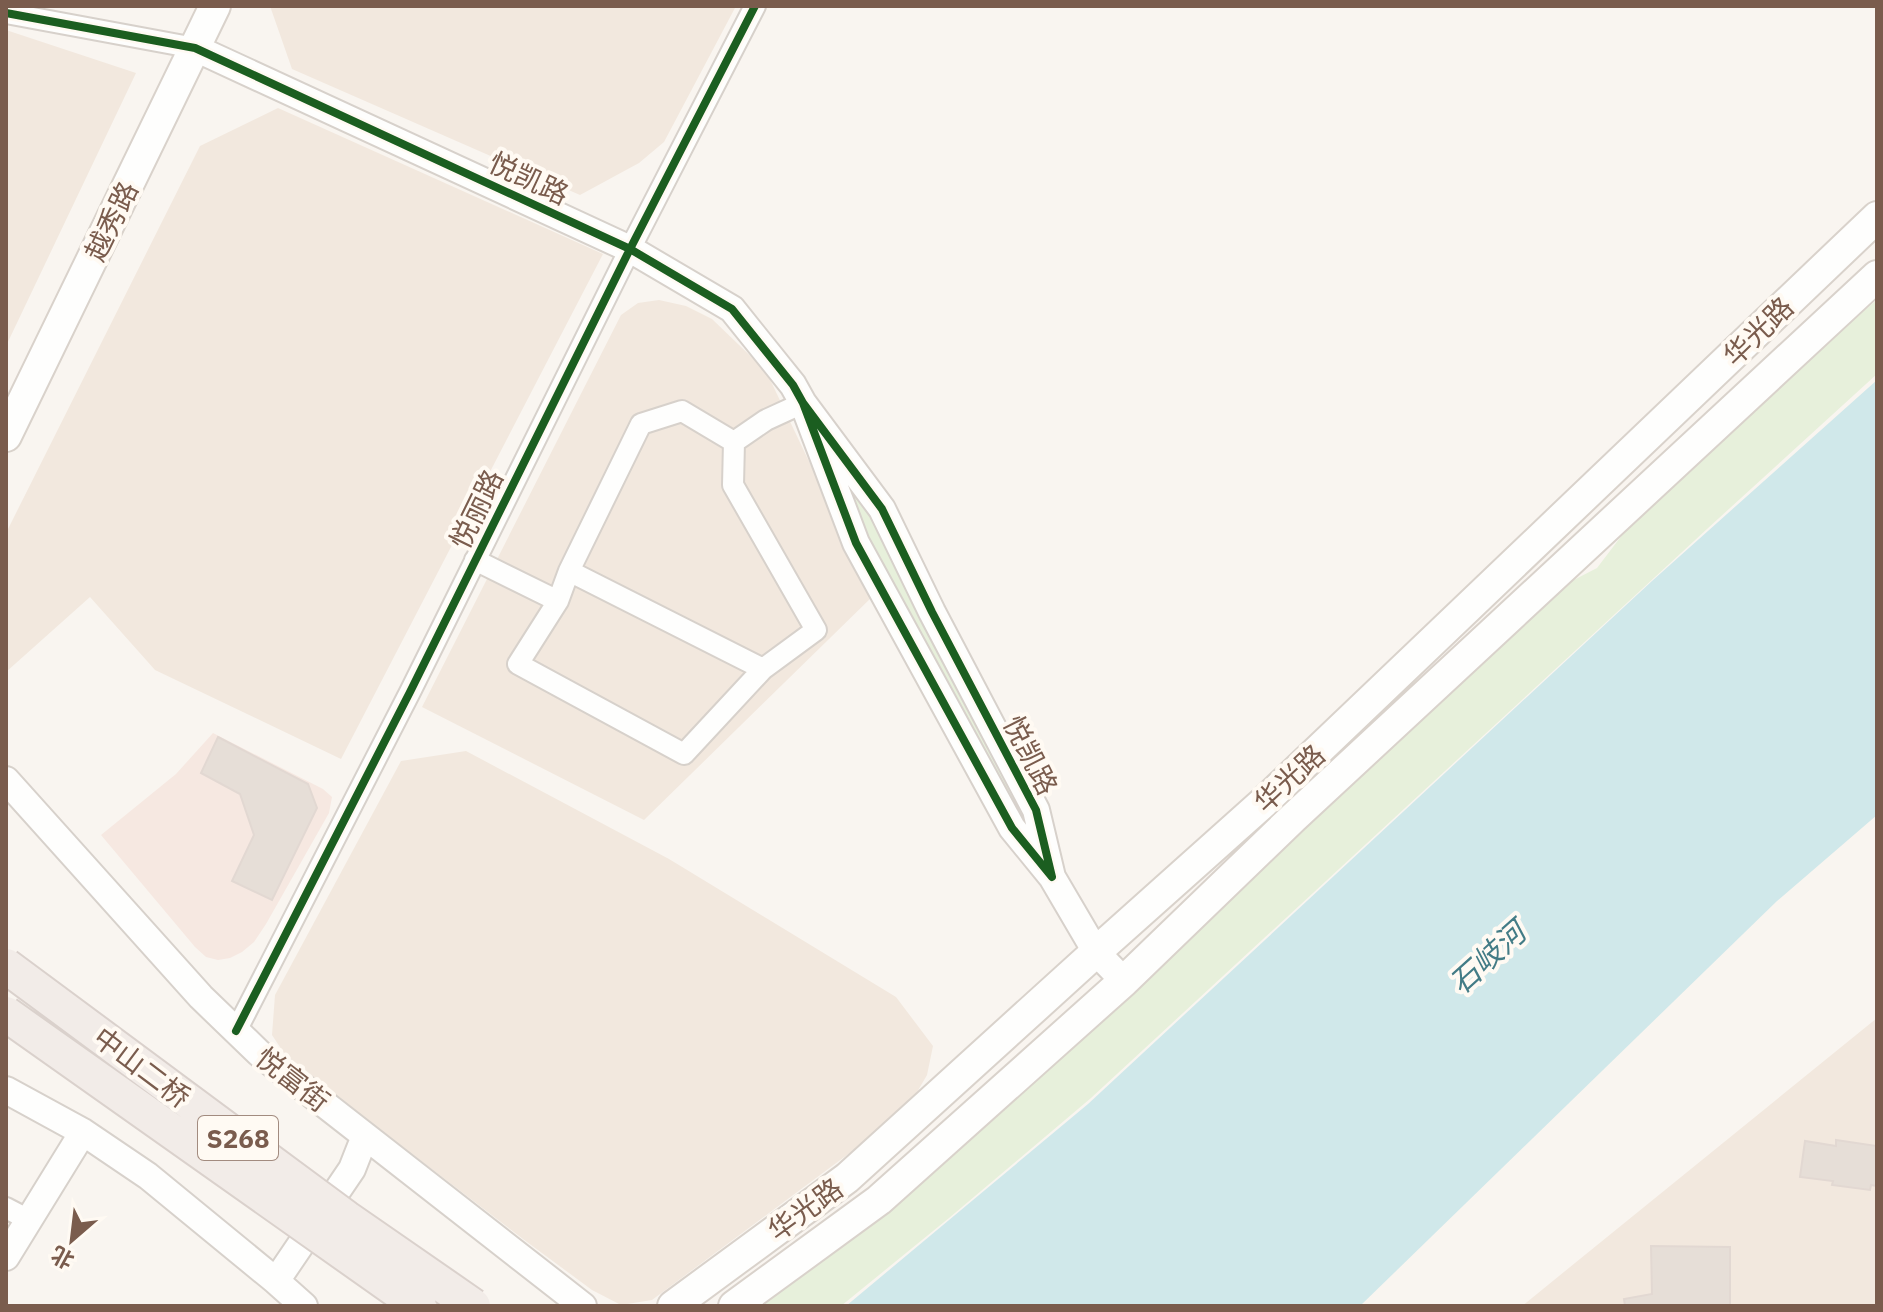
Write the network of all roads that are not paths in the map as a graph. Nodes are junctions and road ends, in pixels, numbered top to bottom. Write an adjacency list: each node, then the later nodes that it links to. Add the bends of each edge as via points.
1 (215, 6): 4 (main road, 越秀路)
2 (755, 6): 6 (street, 悦丽路)
3 (6, 13): 4 (street)
4 (195, 48): 6 (street, 悦凯路); 9 (main road, 越秀路)
5 (1877, 217): 17 (main road, 华光路, via 1264,802)
6 (630, 249): 8 (street, 悦凯路, via 732,309); 11 (street, 悦丽路)
7 (1877, 276): 19 (main road, 华光路)
8 (803, 403): 10 (street); 16 (street, 悦凯路, via 856,543 1012,828); 16 (street, 悦凯路, via 882,509 1036,810)
9 (6, 436)
10 (734, 442): 12 (street, via 682,411 641,424); 14 (street, via 733,485 816,630)
11 (475, 560): 13 (street); 21 (street, 悦丽路)
12 (569, 571): 13 (street); 14 (street)
13 (558, 601): 14 (street, via 518,664 684,754)
14 (763, 669)
15 (6, 780): 21 (street, 悦富街)
16 (1052, 877): 17 (street, 悦凯路)
17 (1096, 952): 19 (street, 悦凯路); 32 (main road, 华光路, via 847,1178)
18 (6, 966): 30 (highway, 中山二桥 / S268, bridge)
19 (1124, 981): 33 (main road, 华光路, via 879,1200)
20 (6, 1014): 29 (highway, 中山二桥 / S268, bridge)
21 (236, 1031): 24 (street, 悦富街)
22 (6, 1090): 23 (street)
23 (83, 1132): 25 (street); 27 (street, via 148,1176)
24 (365, 1136): 27 (street, via 352,1169); 31 (street, 悦富街)
25 (17, 1214): 26 (street)
26 (6, 1257)
27 (276, 1281): 28 (street)
28 (304, 1306)
29 (419, 1306)
30 (473, 1306)
31 (583, 1306)
32 (673, 1306)
33 (734, 1306)

